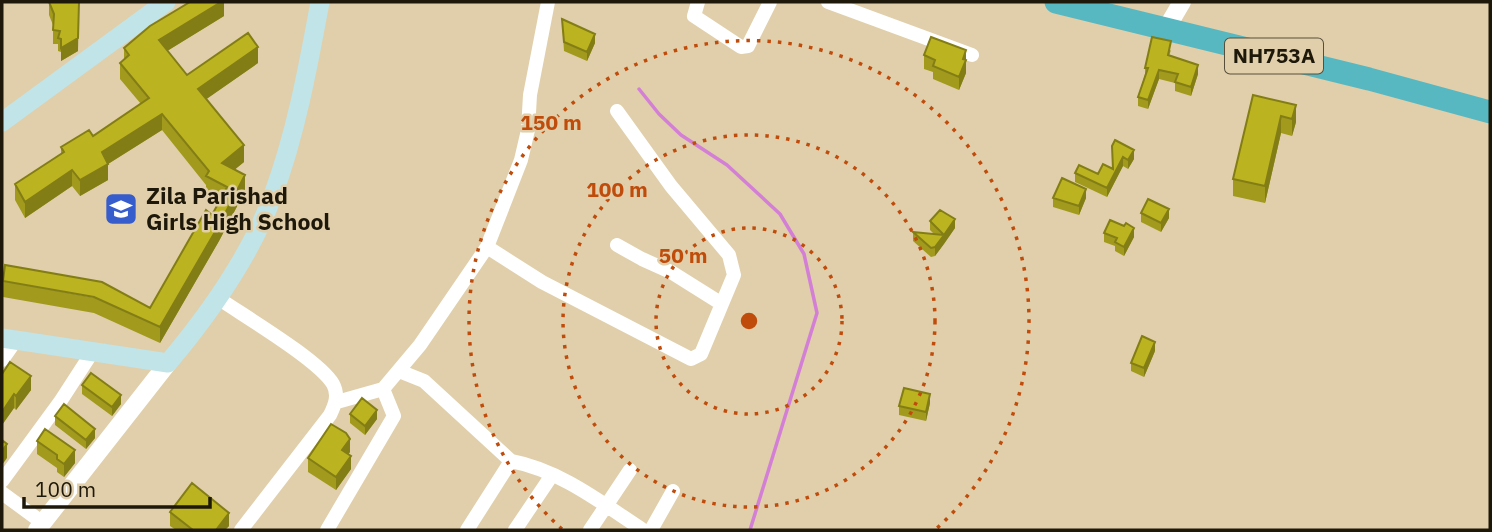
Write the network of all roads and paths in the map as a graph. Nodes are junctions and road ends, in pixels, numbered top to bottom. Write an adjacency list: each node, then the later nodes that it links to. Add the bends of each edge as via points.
1 (166, 2): 13 (main road)
2 (320, 2): 16 (main road, via 302,99 273,195)
3 (548, 2): 15 (street, via 522,160)
4 (698, 2): 5 (street, via 694,16 741,47 748,46)
5 (770, 2)
6 (828, 2): 10 (street)
7 (1056, 2): 9 (highway, NH753A)
8 (1182, 2): 9 (street)
9 (1166, 29): 12 (highway, NH753A)
10 (972, 55)
11 (617, 111): 17 (street, via 729,255 734,275)
12 (1490, 112)
13 (2, 122)
14 (617, 244): 17 (street)
15 (487, 247): 17 (street, via 542,282 691,359 701,354); 22 (street)
16 (218, 298): 21 (main road); 24 (street, via 322,369 334,386)
17 (722, 304)
18 (9, 339): 19 (main road); 20 (street)
19 (93, 351): 21 (main road); 28 (street)
20 (2, 360)
21 (168, 363): 32 (street)
22 (399, 371): 23 (street); 25 (street, via 424,381)
23 (383, 389): 24 (street); 33 (street, via 394,416)
24 (337, 402): 34 (street)
25 (511, 461): 27 (street); 35 (street)
26 (630, 470): 31 (street)
27 (552, 474): 31 (street); 36 (street)
28 (2, 481)
29 (673, 491): 39 (street)
30 (2, 493): 32 (street)
31 (605, 505): 37 (street); 38 (street)
32 (40, 527)
33 (330, 529)
34 (241, 530)
35 (467, 530)
36 (515, 530)
37 (590, 530)
38 (643, 530)
39 (651, 530)

